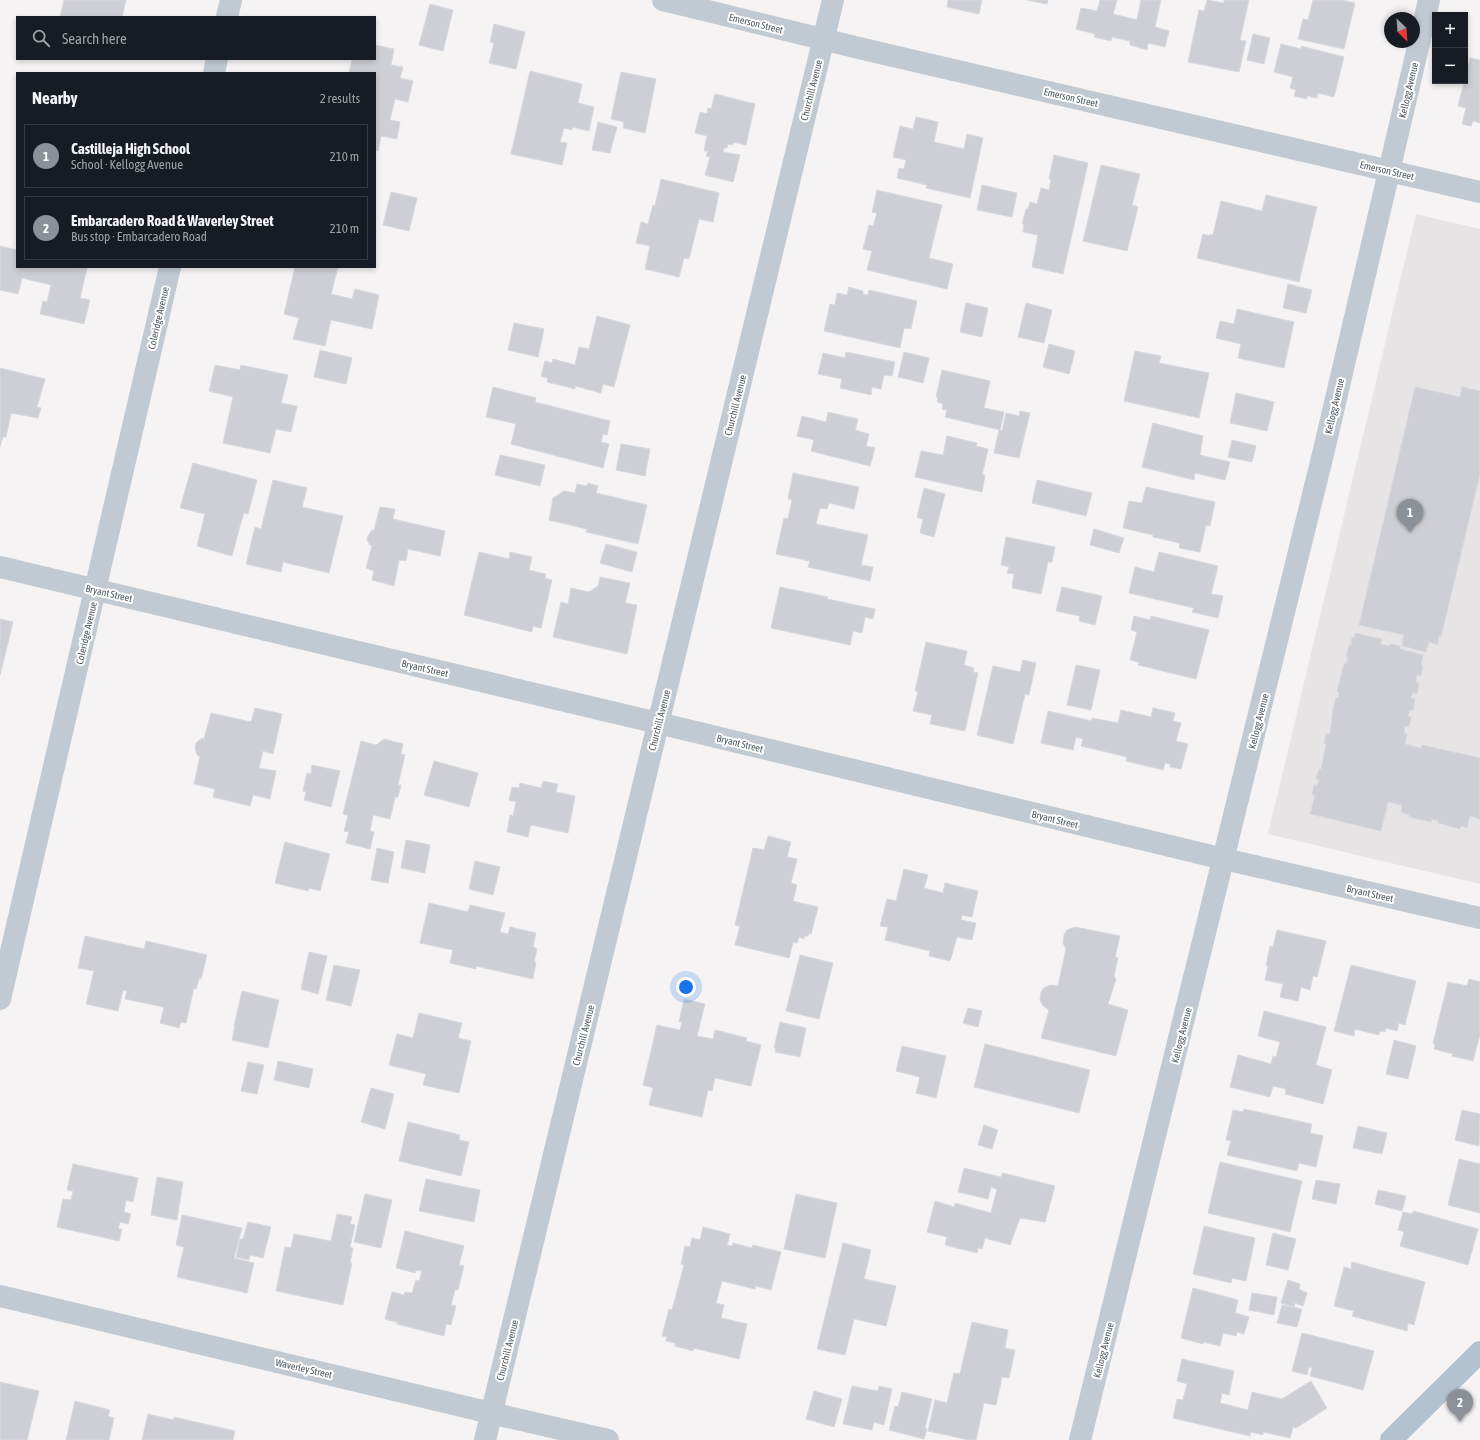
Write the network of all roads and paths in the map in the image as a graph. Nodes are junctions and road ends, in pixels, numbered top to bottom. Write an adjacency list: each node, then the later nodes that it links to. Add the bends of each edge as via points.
1 (231, 0): 5 (street)
2 (663, 0): 6 (street, Emerson Street)
3 (832, 0): 6 (street, Churchill Avenue)
4 (1429, 0): 9 (street, Kellogg Avenue)
5 (227, 16)
6 (823, 39): 9 (street, Emerson Street); 14 (street, Churchill Avenue)
7 (217, 60): 8 (street)
8 (214, 72)
9 (1389, 171): 10 (street, Emerson Street); 15 (street, Kellogg Avenue)
10 (1480, 192)
11 (170, 268): 13 (street, Coleridge Avenue)
12 (0, 567): 13 (street, Bryant Street)
13 (96, 590): 14 (street, Bryant Street); 17 (street, Coleridge Avenue)
14 (658, 723): 15 (street, Bryant Street); 20 (street, Churchill Avenue)
15 (1224, 859): 16 (street, Bryant Street); 23 (street, Kellogg Avenue)
16 (1480, 918)
17 (0, 999)
18 (0, 1296): 20 (street, Waverley Street)
19 (1480, 1352): 24 (main road)
20 (491, 1413): 21 (street, Churchill Avenue); 22 (street, Waverley Street)
21 (485, 1440)
22 (608, 1440)
23 (1080, 1440)
24 (1391, 1440)

